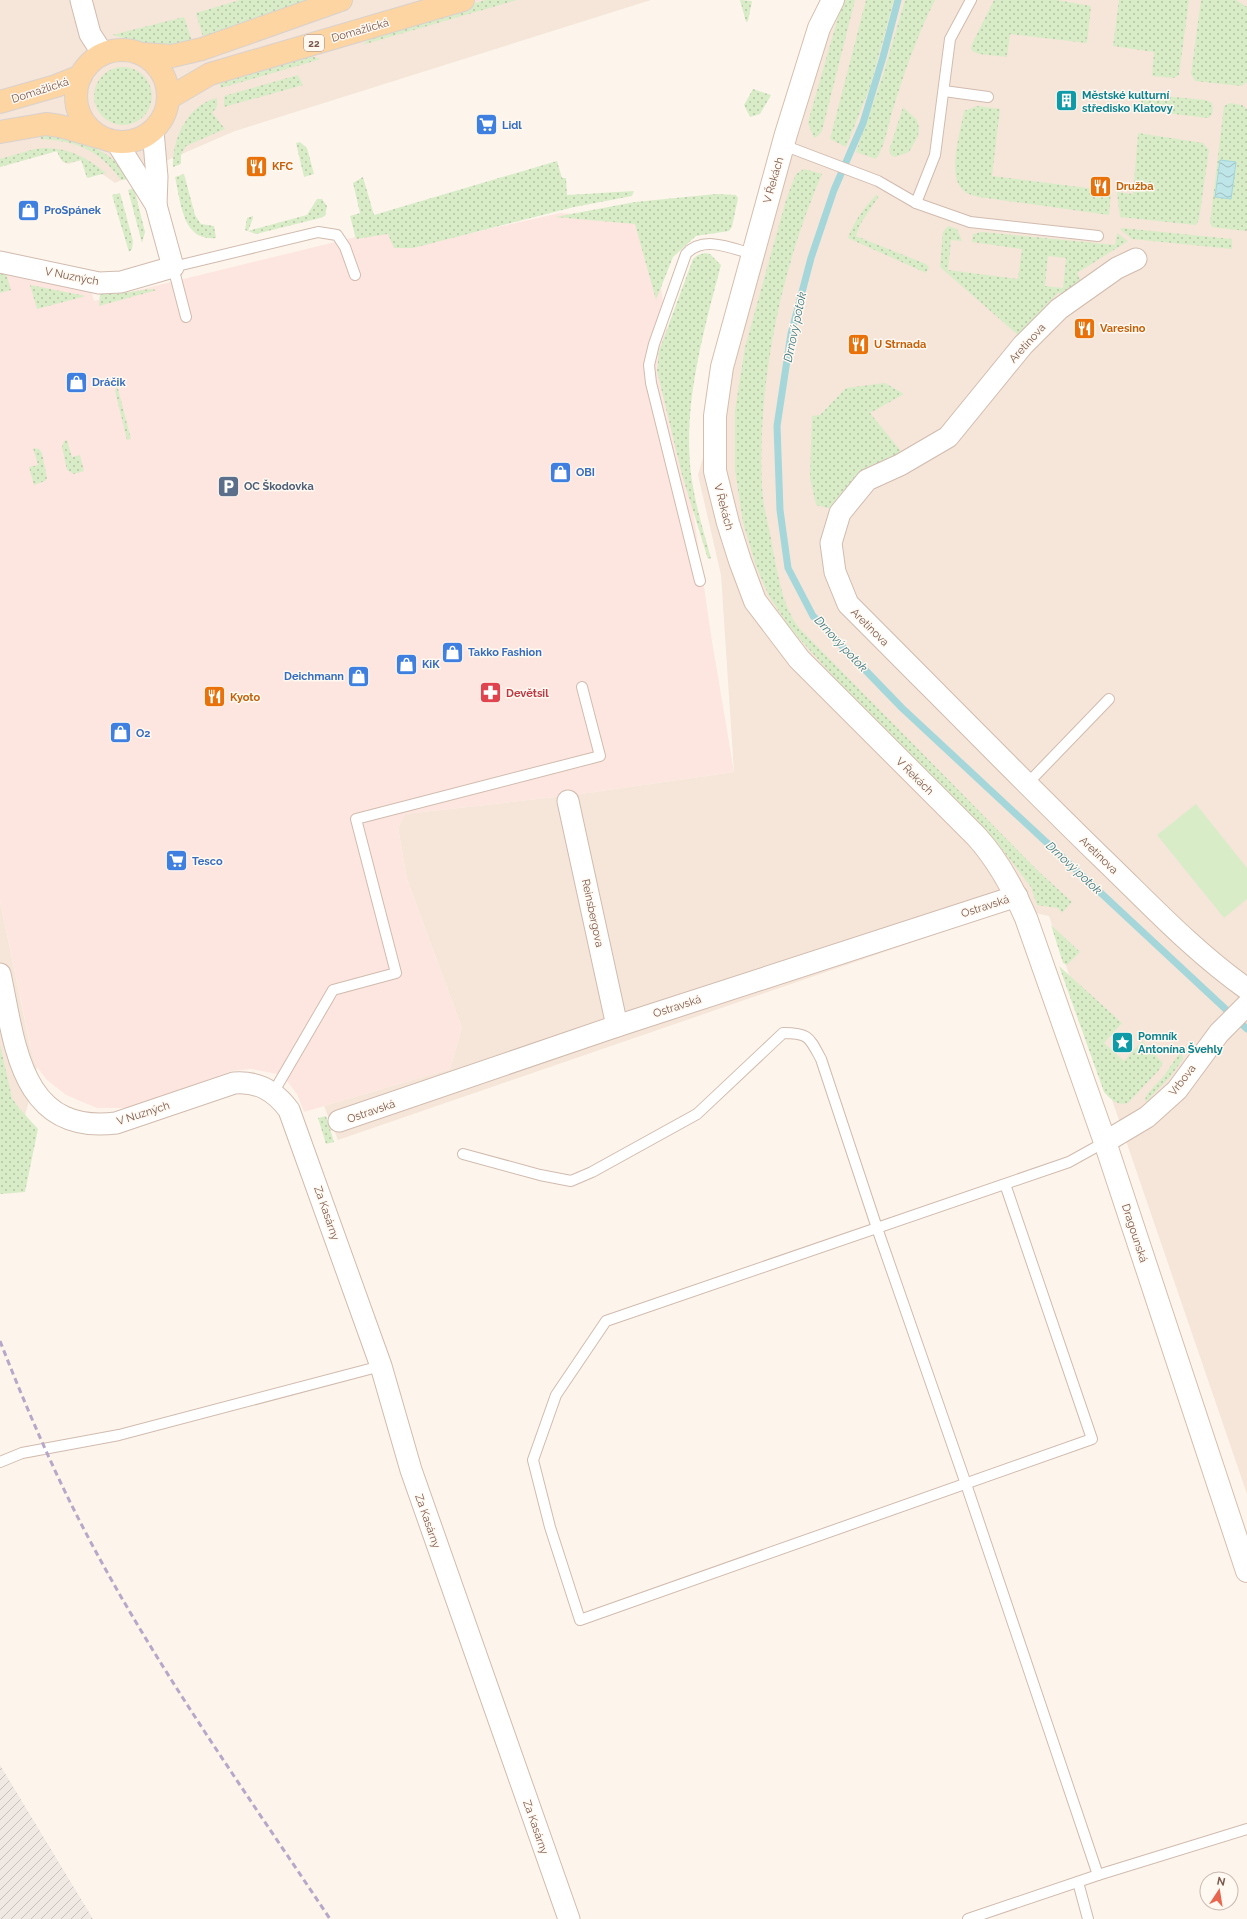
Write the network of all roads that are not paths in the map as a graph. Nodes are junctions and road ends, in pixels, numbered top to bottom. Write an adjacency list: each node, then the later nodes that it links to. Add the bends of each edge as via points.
1 (80, 0): 8 (street, via 90,34)
2 (341, 0): 9 (main road, via 202,49 172,56)
3 (464, 0): 13 (main road, Domažlická / 22, via 210,74)
4 (821, 0): 7 (street, V Řekách)
5 (834, 0): 7 (street, V Řekách)
6 (971, 0): 11 (lane, via 950,39)
7 (819, 28): 18 (street, V Řekách)
8 (103, 54): 9 (main road, via 116,50); 10 (main road, via 90,63)
9 (143, 54): 13 (main road, via 162,72)
10 (81, 76): 14 (main road, Domažlická); 17 (main road, via 76,90 76,104 85,123)
11 (944, 91): 12 (lane); 19 (lane, via 935,155)
12 (988, 97)
13 (169, 98): 15 (main road, via 167,110)
14 (0, 102)
15 (153, 131): 17 (main road, via 130,142); 20 (street, via 157,177)
16 (0, 132): 17 (main road, via 46,124)
17 (109, 140): 20 (street)
18 (783, 145): 19 (lane, via 878,181); 22 (street, V Řekách)
19 (916, 203): 21 (lane, via 970,222)
20 (156, 205): 25 (street)
21 (1098, 236)
22 (752, 254): 28 (lane, via 710,244 692,247 686,254 649,365 651,383); 33 (street, V Řekách, via 722,366 715,416 715,471 728,523 755,600 799,659 992,854)
23 (1136, 258): 31 (street, Aretinova, via 1117,268 1059,309 1023,345 948,438 867,480 840,513 831,543 835,572 848,604)
24 (0, 262): 25 (street, V Nuzných, via 99,283 121,282)
25 (174, 267): 26 (lane, via 318,232 337,236 345,247); 27 (lane)
26 (355, 275)
27 (186, 317)
28 (700, 581)
29 (582, 686): 38 (lane, via 600,756 356,819 396,973 333,990)
30 (1109, 699): 31 (lane)
31 (1027, 784): 35 (street, Aretinova, via 1151,906 1224,973)
32 (568, 801): 37 (street, Reinsbergova)
33 (1017, 896): 37 (street, Ostravská); 41 (street, Dragounská)
34 (0, 974): 38 (street, V Nuzných, via 17,1052 26,1076 40,1098 65,1117 84,1123 116,1123 234,1083 254,1084)
35 (1247, 989)
36 (1247, 1005): 41 (street, Vrbova, via 1219,1032 1177,1090 1147,1117)
37 (617, 1026): 40 (street, Ostravská)
38 (273, 1092): 39 (street, V Nuzných, via 282,1101)
39 (294, 1121): 45 (street, Za Kasárny)
40 (339, 1121)
41 (1105, 1142): 43 (lane, via 1069,1162); 48 (street, Dragounská)
42 (463, 1154): 44 (lane, via 571,1181 697,1114 783,1033 797,1033 810,1038 821,1059)
43 (1005, 1184): 44 (lane); 47 (lane, via 1092,1439)
44 (876, 1228): 47 (lane); 47 (lane, via 606,1321 556,1395 533,1460 550,1527 580,1620)
45 (381, 1366): 46 (lane, via 119,1435 22,1453); 52 (street, Za Kasárny, via 410,1470)
46 (0, 1462)
47 (966, 1484): 50 (lane)
48 (1247, 1571)
49 (1247, 1829): 50 (lane)
50 (1098, 1875): 51 (lane)
51 (1078, 1882): 53 (lane); 54 (lane)
52 (569, 1919)
53 (968, 1919)
54 (1088, 1919)

